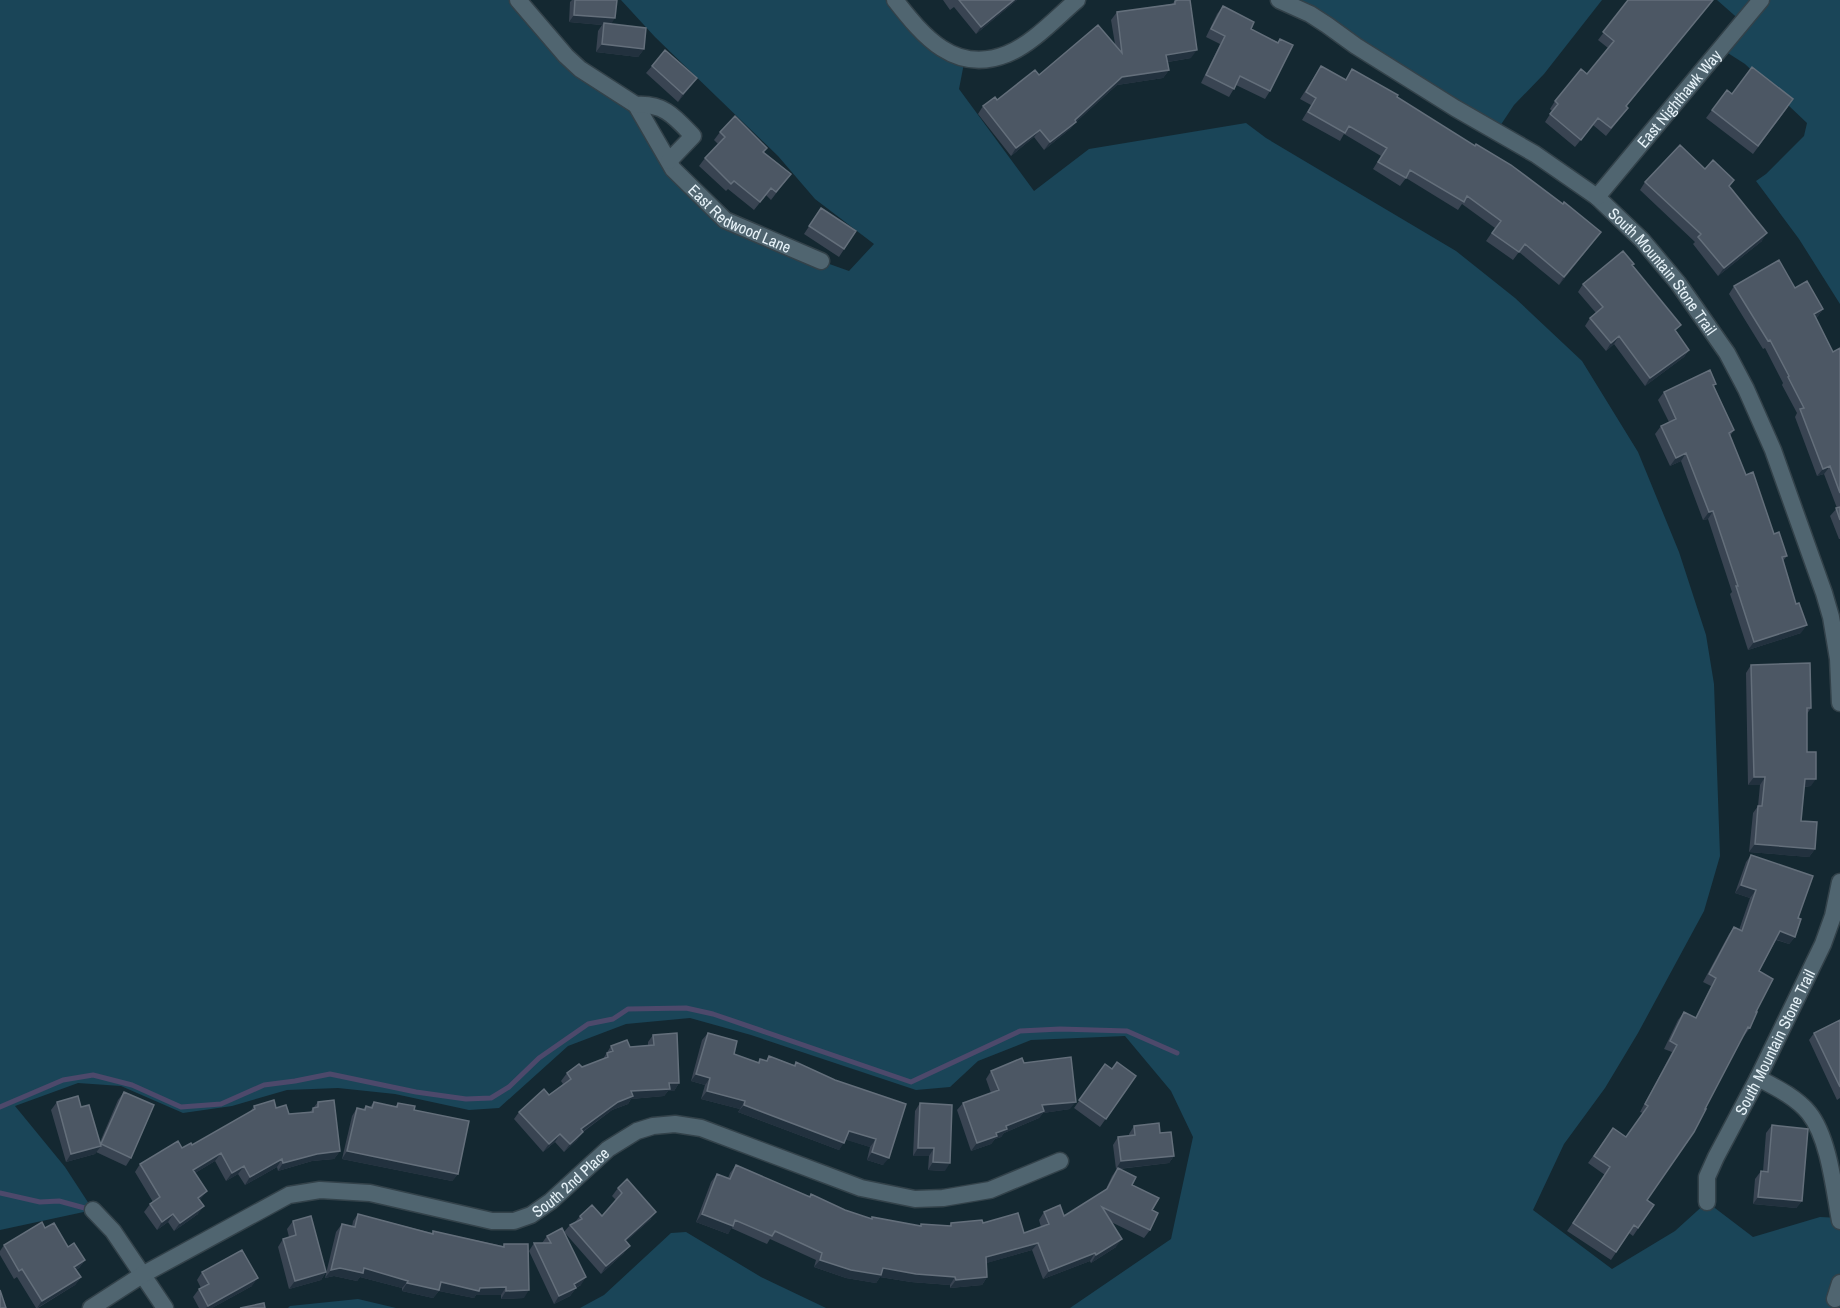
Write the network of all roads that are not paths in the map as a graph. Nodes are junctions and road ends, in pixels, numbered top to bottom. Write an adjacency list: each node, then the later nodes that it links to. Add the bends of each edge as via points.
1 (518, 0): 6 (street, East Redwood Lane, via 573,63)
2 (895, 0): 3 (street, via 918,30 941,50 965,58 986,59 1008,54)
3 (1077, 0)
4 (1279, 0): 8 (street, South Mountain Stone Trail, via 1310,14)
5 (1761, 0): 8 (street, East Nighthawk Way)
6 (636, 105): 7 (street, East Redwood Lane); 7 (street, East Redwood Lane, via 650,104 672,114 693,136)
7 (669, 161): 9 (street, East Redwood Lane, via 725,219)
8 (1597, 197): 10 (street, South Mountain Stone Trail, via 1642,240 1678,283 1727,353 1746,389 1773,450 1824,593 1838,659)
9 (821, 261)
10 (1840, 703)
11 (1840, 882): 12 (street, South Mountain Stone Trail, via 1823,944)
12 (1758, 1078): 14 (street, South Mountain Stone Trail, via 1707,1177); 16 (street, via 1794,1100 1818,1128)
13 (1060, 1161): 17 (street, South 2nd Place, via 990,1190 915,1198 861,1188 701,1128 653,1126 608,1149 551,1201 514,1221 492,1221 370,1193 320,1190 289,1195)
14 (1707, 1202)
15 (93, 1210): 17 (street, via 113,1231)
16 (1840, 1221)
17 (142, 1275): 18 (street, South 2nd Place); 19 (street)
18 (91, 1308)
19 (165, 1308)

